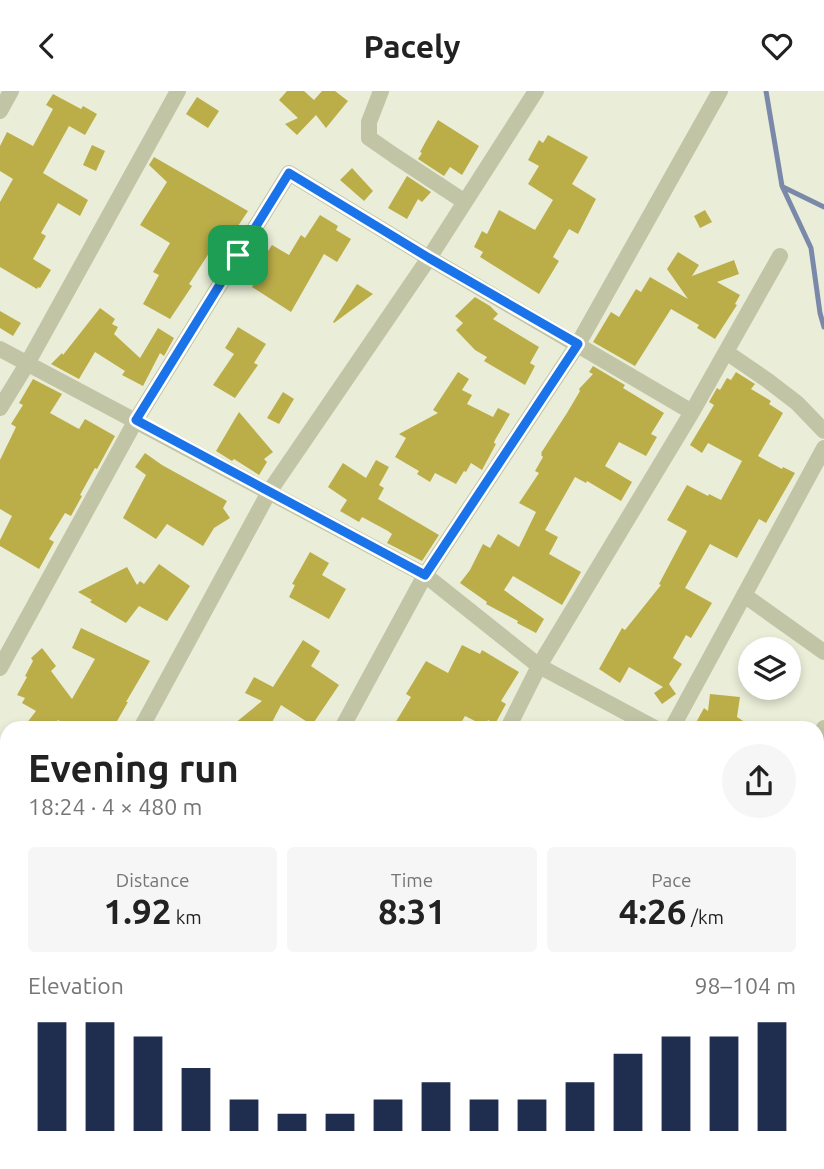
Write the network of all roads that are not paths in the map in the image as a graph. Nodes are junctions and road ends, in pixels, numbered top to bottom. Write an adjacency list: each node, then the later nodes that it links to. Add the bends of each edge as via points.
1 (11, 91): 6 (street)
2 (177, 91): 13 (street)
3 (381, 91): 7 (street, via 369,122 369,138)
4 (536, 91): 7 (street)
5 (720, 91): 10 (street)
6 (0, 111)
7 (465, 202): 9 (street)
8 (780, 256): 12 (street)
9 (429, 258): 10 (street); 16 (street, via 289,173); 19 (street)
10 (578, 344): 15 (street); 20 (street)
11 (0, 349): 13 (street)
12 (726, 352): 15 (street); 17 (street, via 797,403)
13 (27, 364): 14 (street); 16 (street)
14 (0, 408)
15 (692, 412): 23 (street)
16 (136, 420): 19 (street); 24 (street)
17 (824, 431)
18 (824, 448): 21 (street)
19 (269, 492): 20 (street); 25 (street)
20 (425, 575): 23 (street); 26 (street)
21 (744, 595): 22 (street); 29 (street)
22 (824, 652)
23 (539, 666): 27 (street); 28 (street)
24 (0, 668)
25 (145, 721)
26 (346, 721)
27 (512, 721)
28 (641, 721)
29 (676, 721)

